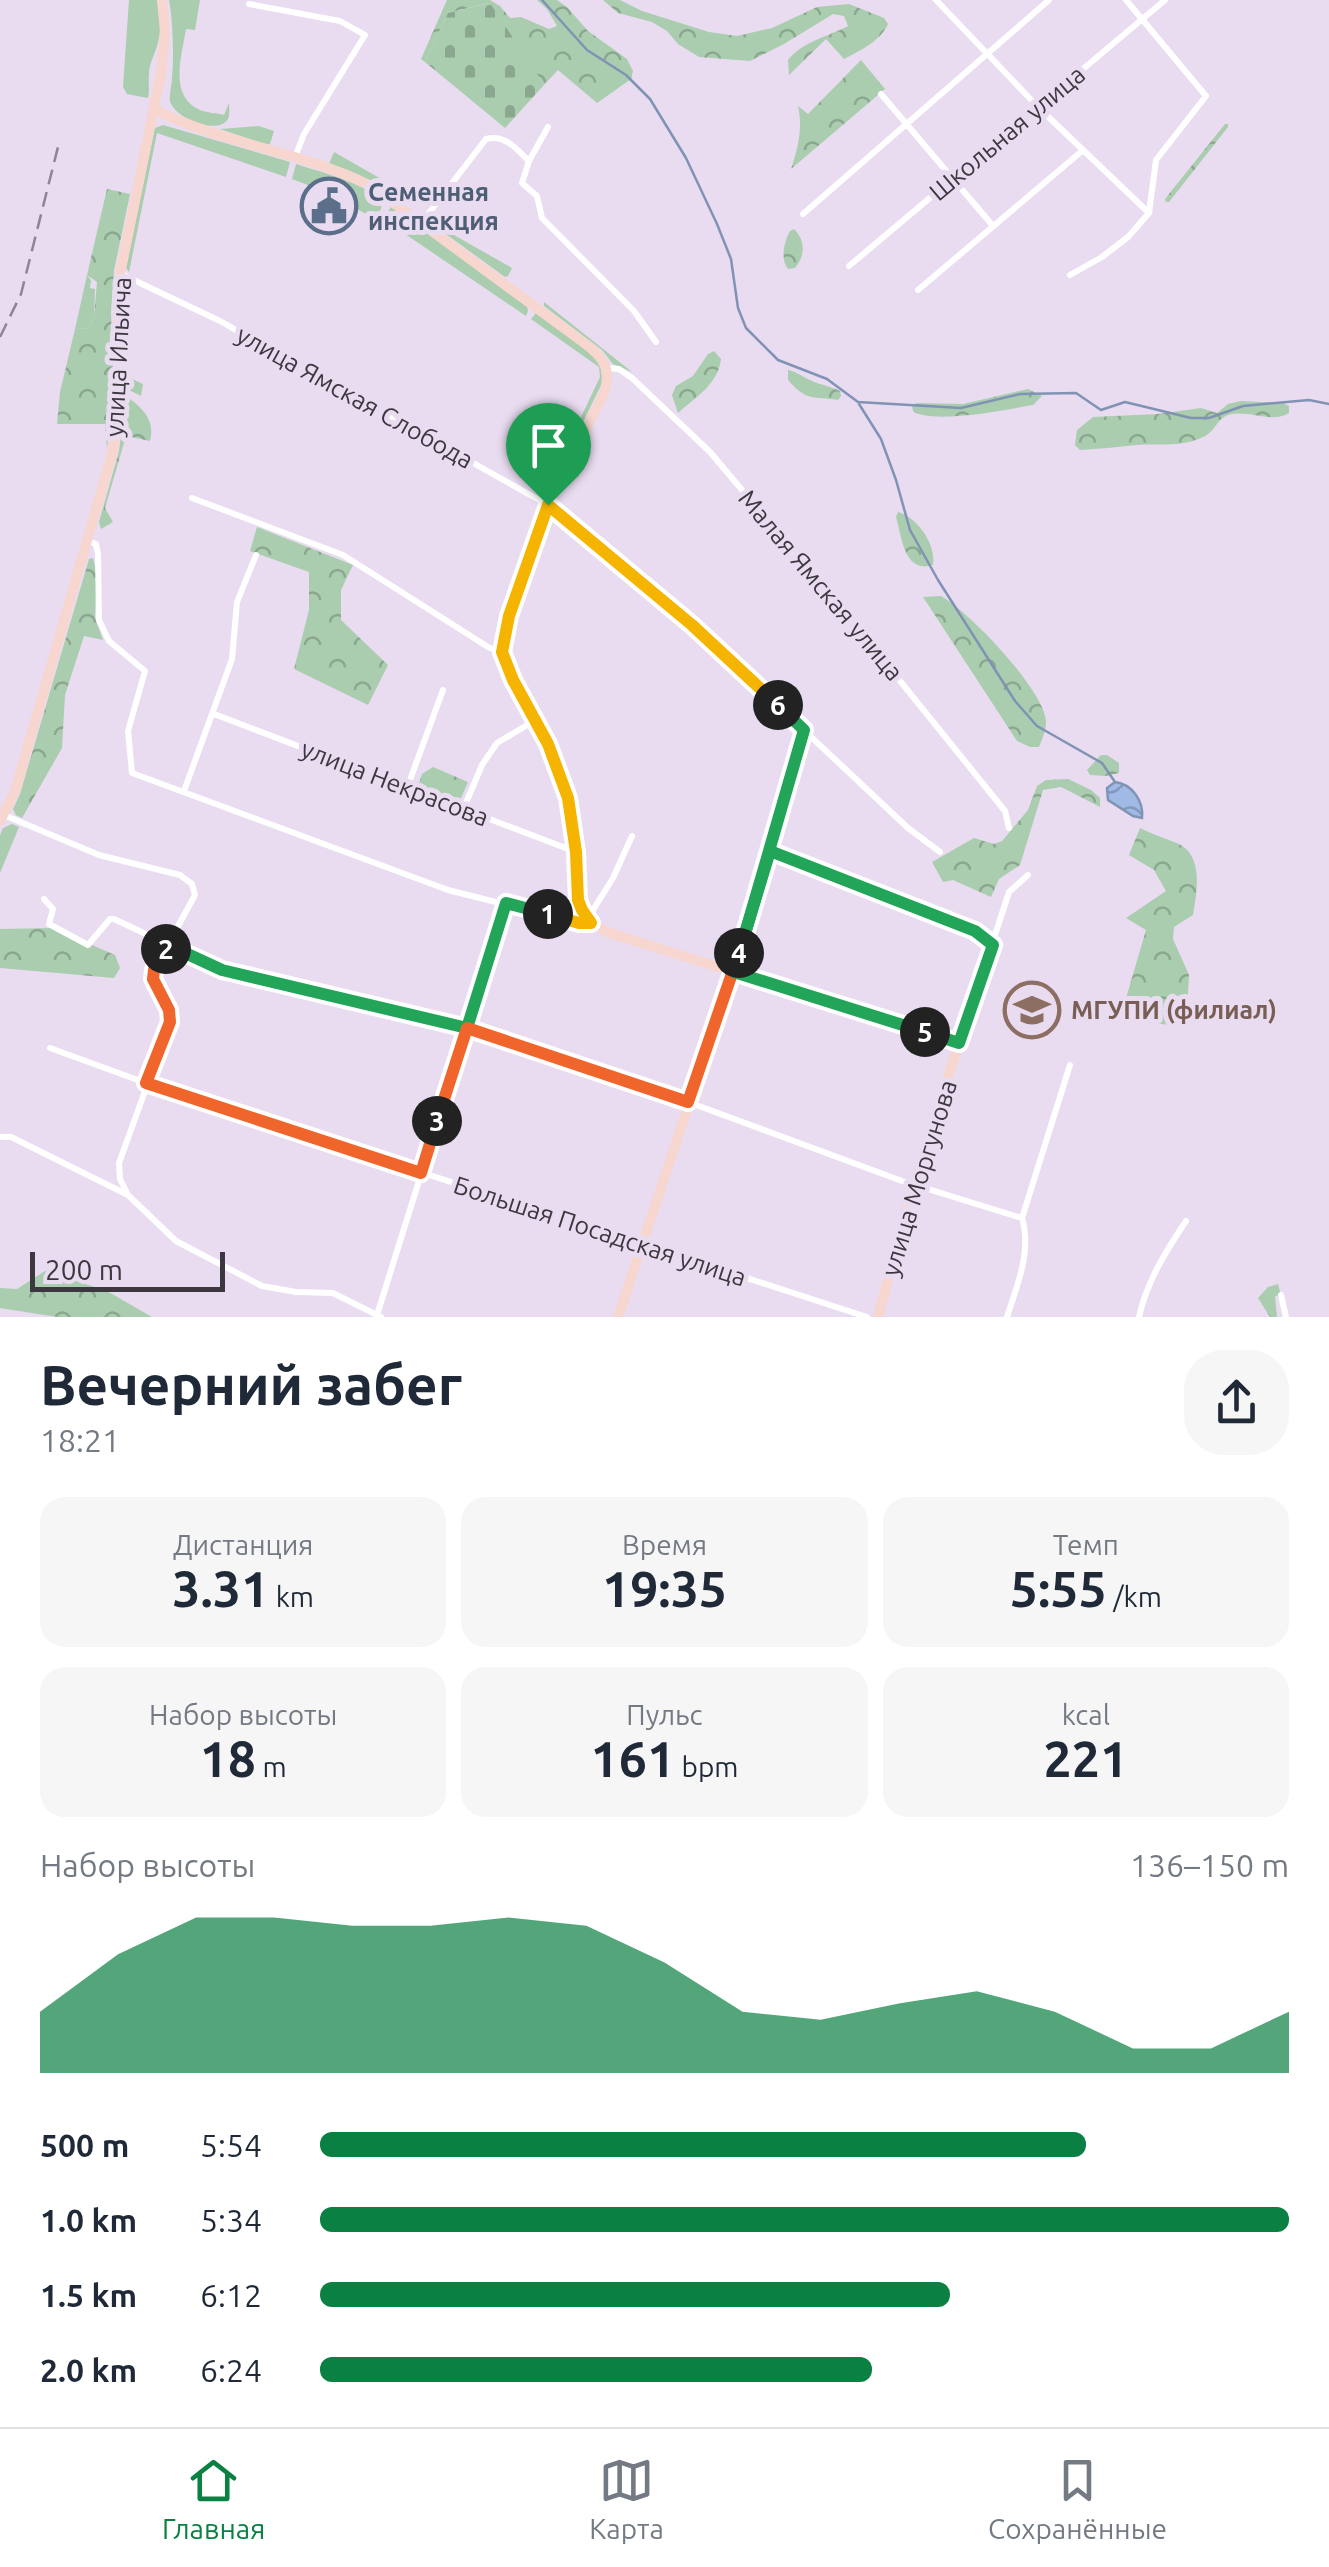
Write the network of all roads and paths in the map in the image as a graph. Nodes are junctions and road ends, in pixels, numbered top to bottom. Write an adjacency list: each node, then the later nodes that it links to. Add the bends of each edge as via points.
1 (162, 0): 11 (main road, улица Ильича, via 164,52)
2 (936, 0): 8 (street)
3 (1049, 0): 8 (street)
4 (1126, 0): 7 (street)
5 (1166, 0): 7 (street, Школьная улица)
6 (249, 4): 15 (street, via 340,20 365,35)
7 (1141, 20): 10 (street, Школьная улица); 18 (street, via 1206,96 1156,160)
8 (986, 54): 10 (street); 12 (street)
9 (881, 94): 12 (street)
10 (1038, 107): 14 (street); 17 (street, Школьная улица)
11 (154, 108): 15 (main road); 23 (main road, улица Ильича)
12 (906, 124): 17 (street); 19 (street)
13 (548, 127): 16 (street)
14 (1082, 150): 18 (street); 21 (street)
15 (295, 158): 20 (main road, via 368,184)
16 (529, 161): 20 (street, via 506,140 486,139); 26 (street, via 522,183 538,196 542,218)
17 (953, 178): 21 (street); 22 (street, Школьная улица)
18 (1149, 213): 24 (street, via 1128,237)
19 (803, 214)
20 (422, 222): 27 (main road, via 592,349)
21 (993, 226): 25 (street)
22 (849, 266)
23 (120, 274): 29 (street, улица Ямская Слобода, via 220,321); 30 (main road, улица Ильича, via 114,450)
24 (1070, 275)
25 (918, 290)
26 (656, 342)
27 (607, 368): 29 (main road, via 604,393); 41 (street, Малая Ямская улица, via 632,378 710,452 1005,811)
28 (192, 498): 32 (street, via 343,555)
29 (548, 505): 32 (main road); 36 (street, улица Ямская Слобода)
30 (88, 541): 38 (street, via 96,544 100,620 109,641 144,671 128,731 132,773); 40 (main road, улица Ильича)
31 (256, 555): 34 (street, via 237,602 232,659)
32 (502, 652): 35 (main road)
33 (444, 690): 37 (street)
34 (214, 714): 37 (street, улица Некрасова); 38 (street)
35 (534, 721): 39 (street, via 496,743); 44 (main road, via 568,798)
36 (804, 730): 43 (street); 45 (street, улица Ямская Слобода)
37 (407, 788): 39 (street, улица Некрасова)
38 (184, 792): 48 (street, via 448,890)
39 (463, 810): 44 (street, улица Некрасова)
40 (2, 817): 50 (street, via 192,884 195,895)
41 (1009, 828)
42 (632, 836): 49 (street)
43 (770, 851): 51 (street, via 975,931); 52 (street)
44 (576, 852): 49 (main road, via 578,900)
45 (940, 852)
46 (1028, 875): 51 (street, улица Моргунова, via 1010,892)
47 (44, 899): 50 (street, via 53,909 49,924 88,945 114,919)
48 (506, 903): 49 (street); 53 (street)
49 (589, 921): 52 (main road)
50 (168, 945): 53 (street, via 222,970); 57 (street, via 153,979 170,1022)
51 (993, 945): 54 (street, улица Моргунова)
52 (734, 972): 54 (main road); 58 (main road)
53 (467, 1028): 58 (street); 60 (street)
54 (959, 1043): 61 (main road, улица Моргунова)
55 (50, 1048): 57 (street, Большая Посадская улица)
56 (1070, 1066): 63 (street)
57 (146, 1083): 60 (street, Большая Посадская улица); 62 (street, via 119,1163)
58 (688, 1102): 61 (street); 65 (main road)
59 (0, 1137): 62 (street)
60 (421, 1173): 65 (street, Большая Посадская улица); 67 (street)
61 (913, 1184): 63 (street); 70 (main road, улица Моргунова)
62 (128, 1196): 67 (street, via 176,1241 262,1286 332,1294)
63 (1022, 1218): 71 (street, via 1024,1260)
64 (1186, 1221): 72 (street, via 1162,1258)
65 (641, 1244): 68 (main road); 69 (street, Большая Посадская улица)
66 (1280, 1295): 73 (street)
67 (379, 1316)
68 (618, 1317)
69 (867, 1317)
70 (878, 1317)
71 (1008, 1317)
72 (1139, 1317)
73 (1286, 1317)

